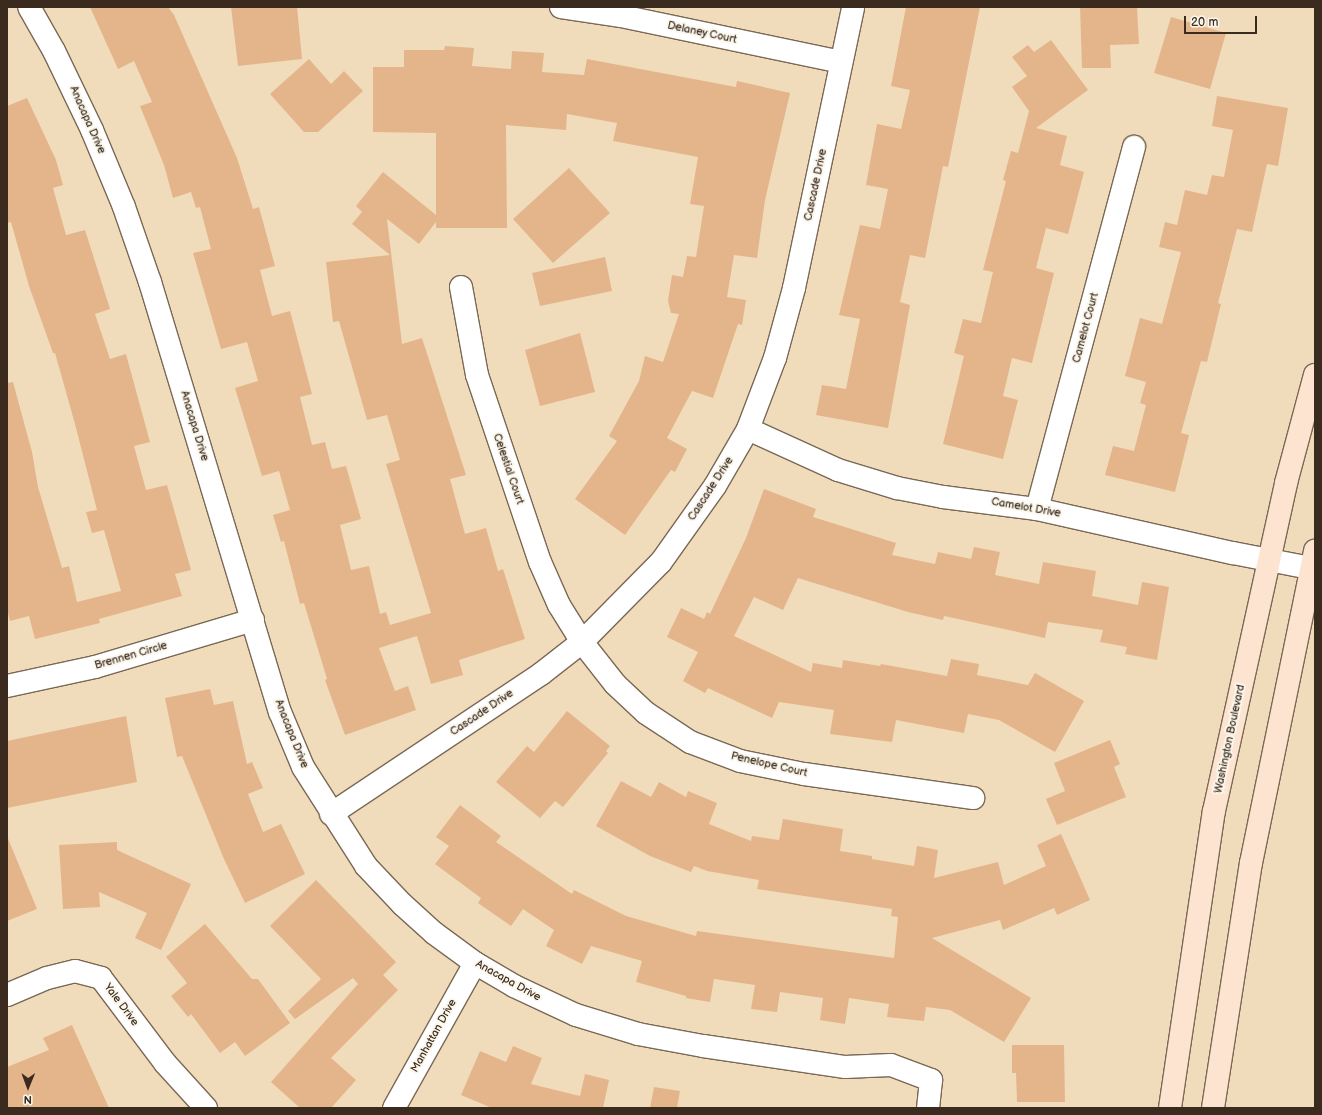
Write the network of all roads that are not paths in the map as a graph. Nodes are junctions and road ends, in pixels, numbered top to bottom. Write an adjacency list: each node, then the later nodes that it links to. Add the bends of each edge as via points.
1 (29, 7): 12 (street, Anacapa Drive, via 54,51 92,130 124,207 150,282)
2 (561, 7): 4 (street, Delaney Court, via 621,16)
3 (853, 7): 4 (street, Cascade Drive)
4 (841, 62): 8 (street, Cascade Drive, via 794,288 775,358)
5 (1134, 147): 9 (street, Camelot Court)
6 (462, 288): 13 (street, Celestial Court, via 467,329 479,383 540,562 559,606)
7 (1315, 375): 11 (main road, Washington Boulevard, via 1286,483)
8 (748, 429): 9 (street, Camelot Drive, via 838,470 897,488 943,497); 13 (street, Cascade Drive, via 715,486 661,562)
9 (1037, 509): 11 (street, Camelot Drive)
10 (1313, 559): 11 (street, Camelot Drive); 23 (main road, via 1251,863)
11 (1269, 560): 22 (main road, Washington Boulevard, via 1214,811)
12 (253, 620): 14 (street, Brennen Circle, via 95,667); 16 (street, Anacapa Drive, via 280,712 303,767)
13 (582, 642): 15 (street, Penelope Court, via 614,684 646,713 690,742 740,761 804,774); 16 (street, Cascade Drive, via 541,674)
14 (7, 686)
15 (972, 798)
16 (331, 814): 17 (street, Anacapa Drive, via 366,866 402,904 434,933)
17 (475, 963): 20 (street, Manhattan Drive); 21 (street, Anacapa Drive, via 514,986 576,1015 638,1034 846,1067 891,1065 931,1080)
18 (7, 995): 19 (street, Yale Drive, via 47,978 75,971 100,978 165,1063)
19 (206, 1108)
20 (394, 1108)
21 (928, 1108)
22 (1170, 1108)
23 (1213, 1108)

